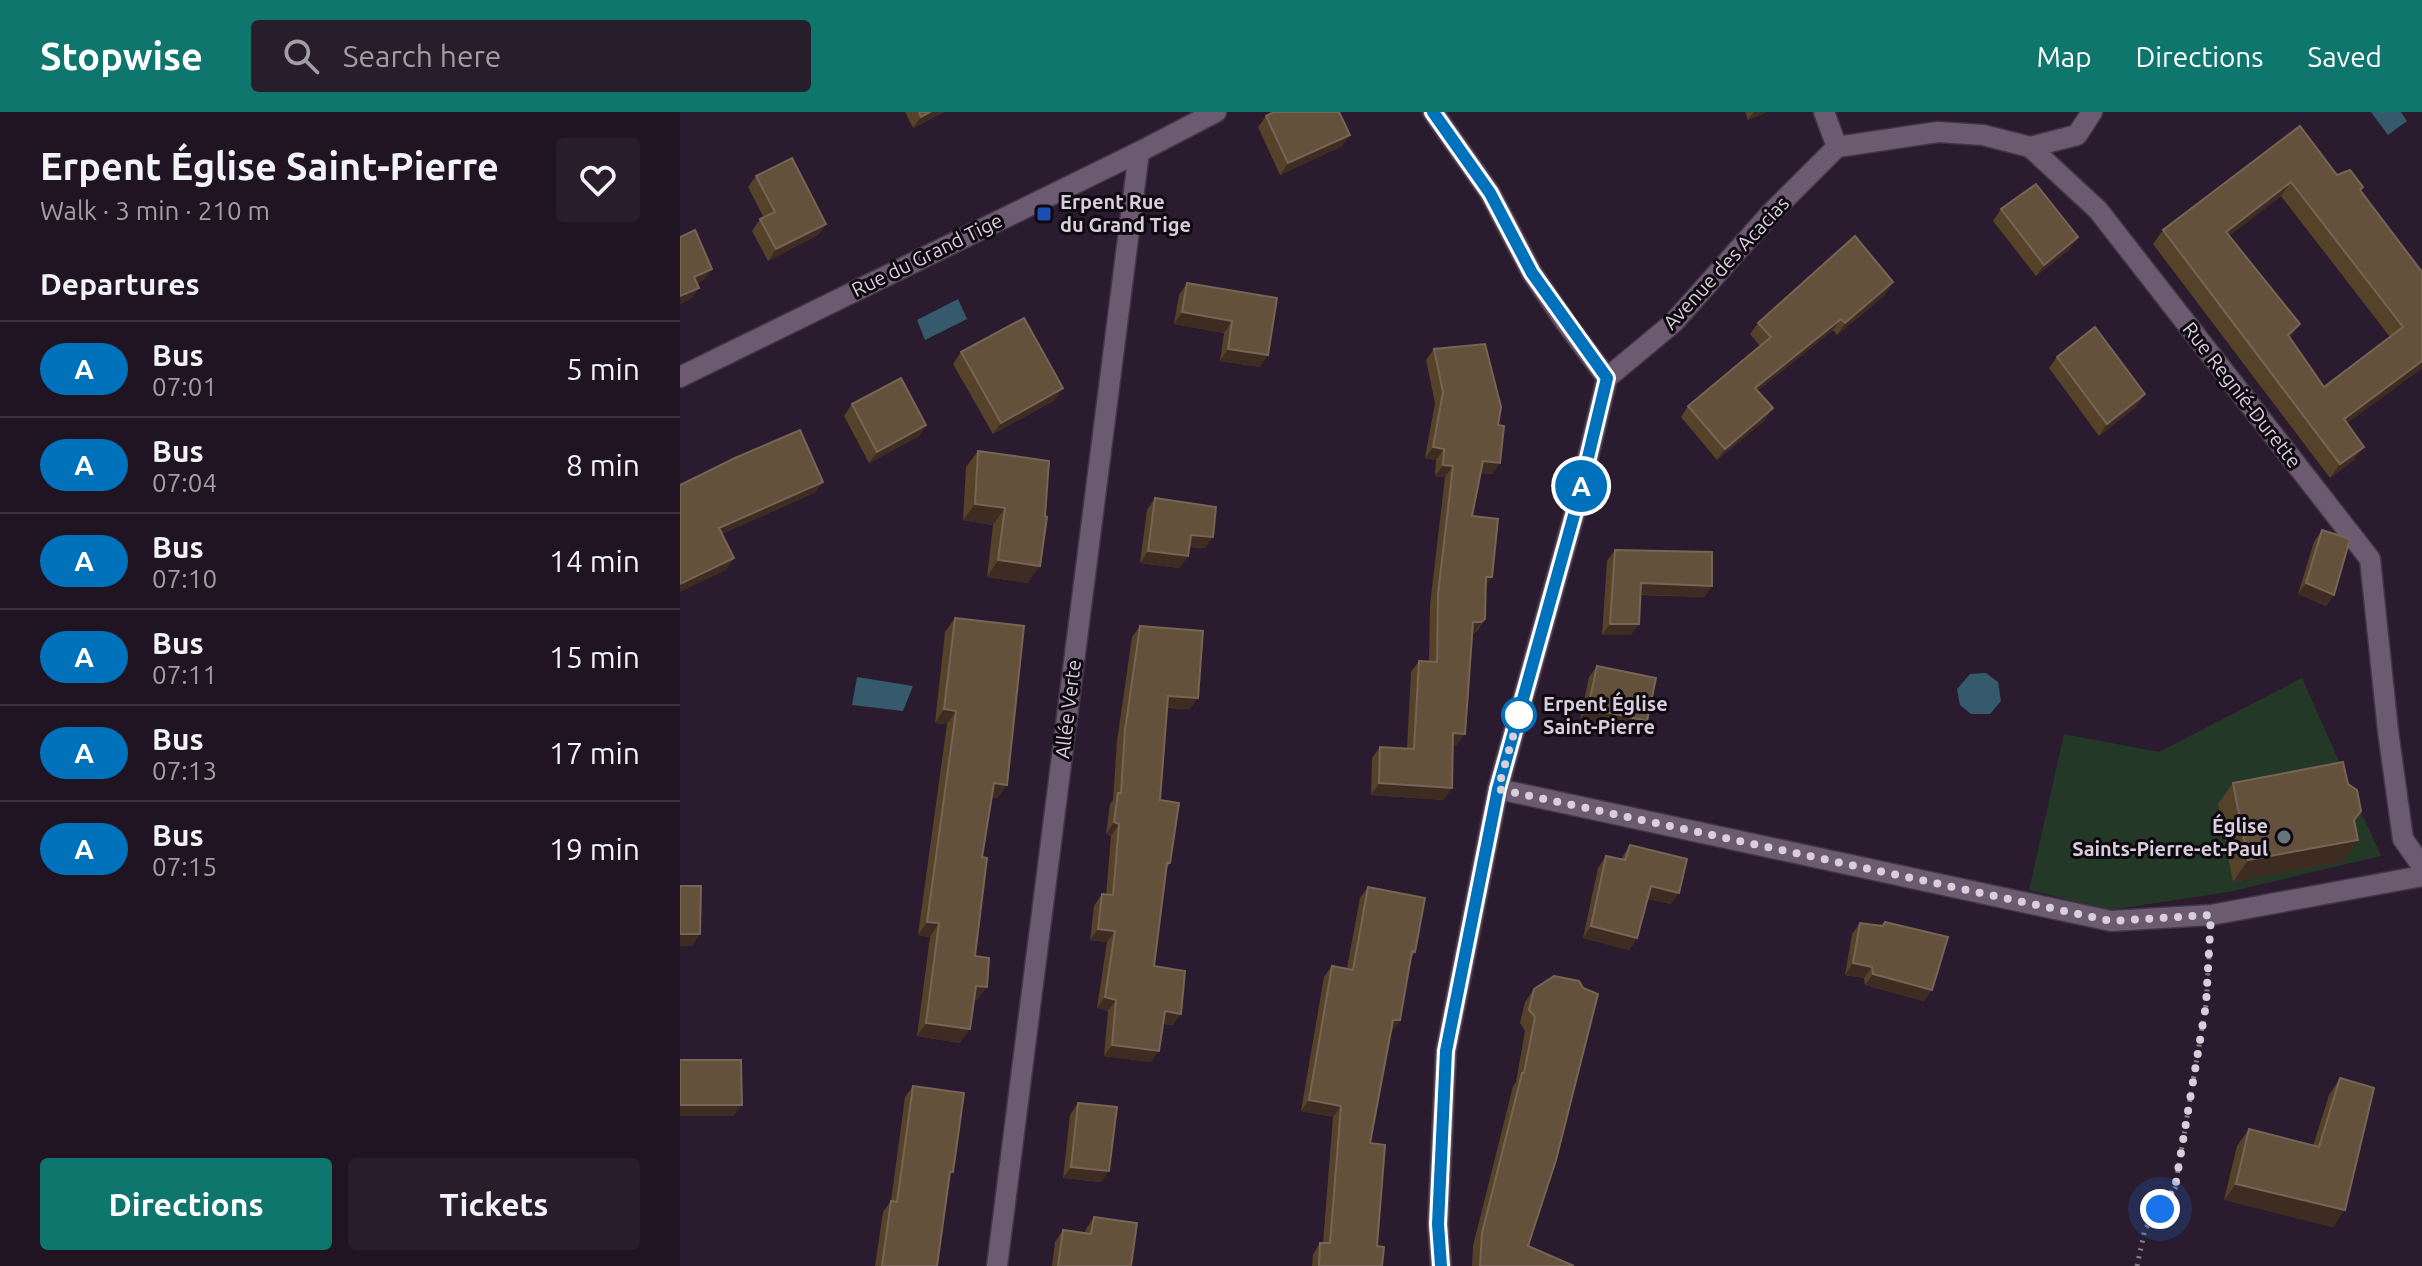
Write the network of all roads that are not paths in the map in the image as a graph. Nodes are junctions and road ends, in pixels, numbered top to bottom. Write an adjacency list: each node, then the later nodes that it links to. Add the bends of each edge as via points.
1 (1216, 112): 7 (street, Rue du Grand Tige)
2 (1433, 112): 9 (street, via 1490,193 1532,273)
3 (1824, 112): 5 (street)
4 (2092, 112): 6 (street, via 2077,135)
5 (1837, 147): 6 (street, Rue Regnié-Durette, via 1938,132 1983,135); 9 (street, Avenue des Acacias, via 1673,323)
6 (2030, 147): 11 (street, Rue Regnié-Durette, via 2098,210 2370,559 2403,839)
7 (1139, 152): 8 (street, Rue du Grand Tige); 13 (street, Allée Verte)
8 (680, 377)
9 (1607, 378): 10 (street)
10 (1498, 789): 12 (street, via 2111,921 2211,915); 14 (street, via 1446,1051)
11 (2422, 866)
12 (2422, 876)
13 (997, 1266)
14 (1441, 1266)

